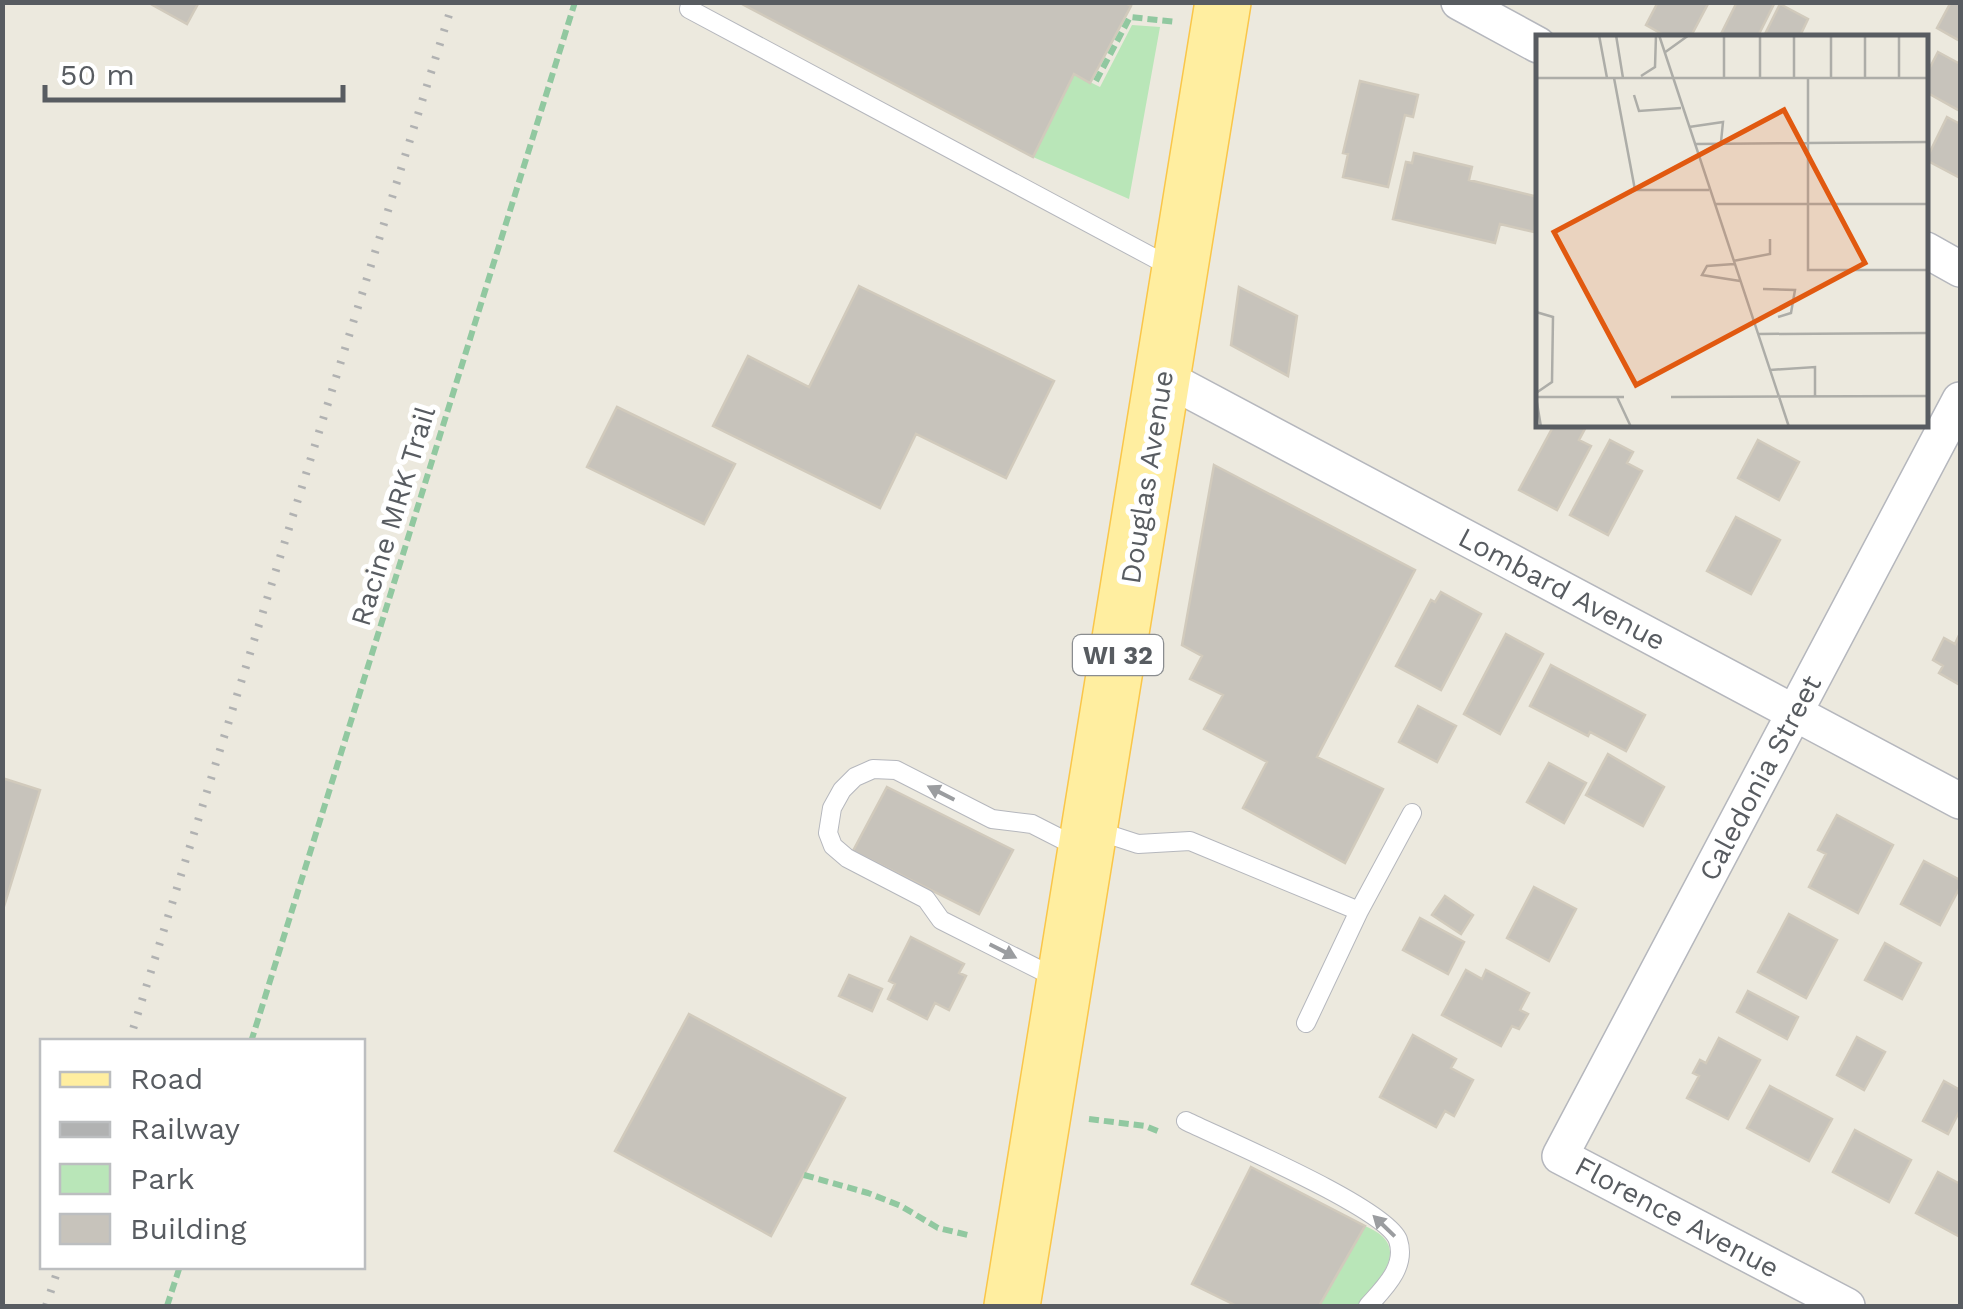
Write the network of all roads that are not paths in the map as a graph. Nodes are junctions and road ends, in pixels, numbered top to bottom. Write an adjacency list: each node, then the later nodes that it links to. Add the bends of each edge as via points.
1 (690, 2): 7 (lane, via 688,9)
2 (1458, 2): 4 (street)
3 (1221, 14): 7 (main road, Douglas Avenue / WI 32)
4 (1536, 44)
5 (1928, 251): 6 (street)
6 (1960, 269)
7 (1180, 272): 8 (main road, Douglas Avenue / WI 32)
8 (1164, 376): 10 (street, Lombard Avenue); 13 (main road, Douglas Avenue / WI 32)
9 (1960, 400): 10 (street, Caledonia Street)
10 (1794, 713): 11 (street, Lombard Avenue); 18 (street, Caledonia Street)
11 (1960, 801)
12 (1412, 813): 14 (lane)
13 (1088, 840): 14 (lane, via 1190,841); 15 (main road, Douglas Avenue / WI 32); 15 (lane, one-way to 15, via 992,819 896,770 855,777 832,808 828,833 847,858 926,899 941,920)
14 (1359, 911): 16 (lane)
15 (1064, 982): 20 (main road, Douglas Avenue / WI 32)
16 (1306, 1022)
17 (1186, 1121): 19 (lane, one-way to 17, via 1400,1244 1392,1229 1361,1206)
18 (1560, 1156): 23 (street, Florence Avenue)
19 (1394, 1276): 21 (lane); 22 (lane)
20 (1012, 1306)
21 (1368, 1306)
22 (1391, 1306)
23 (1847, 1306)

